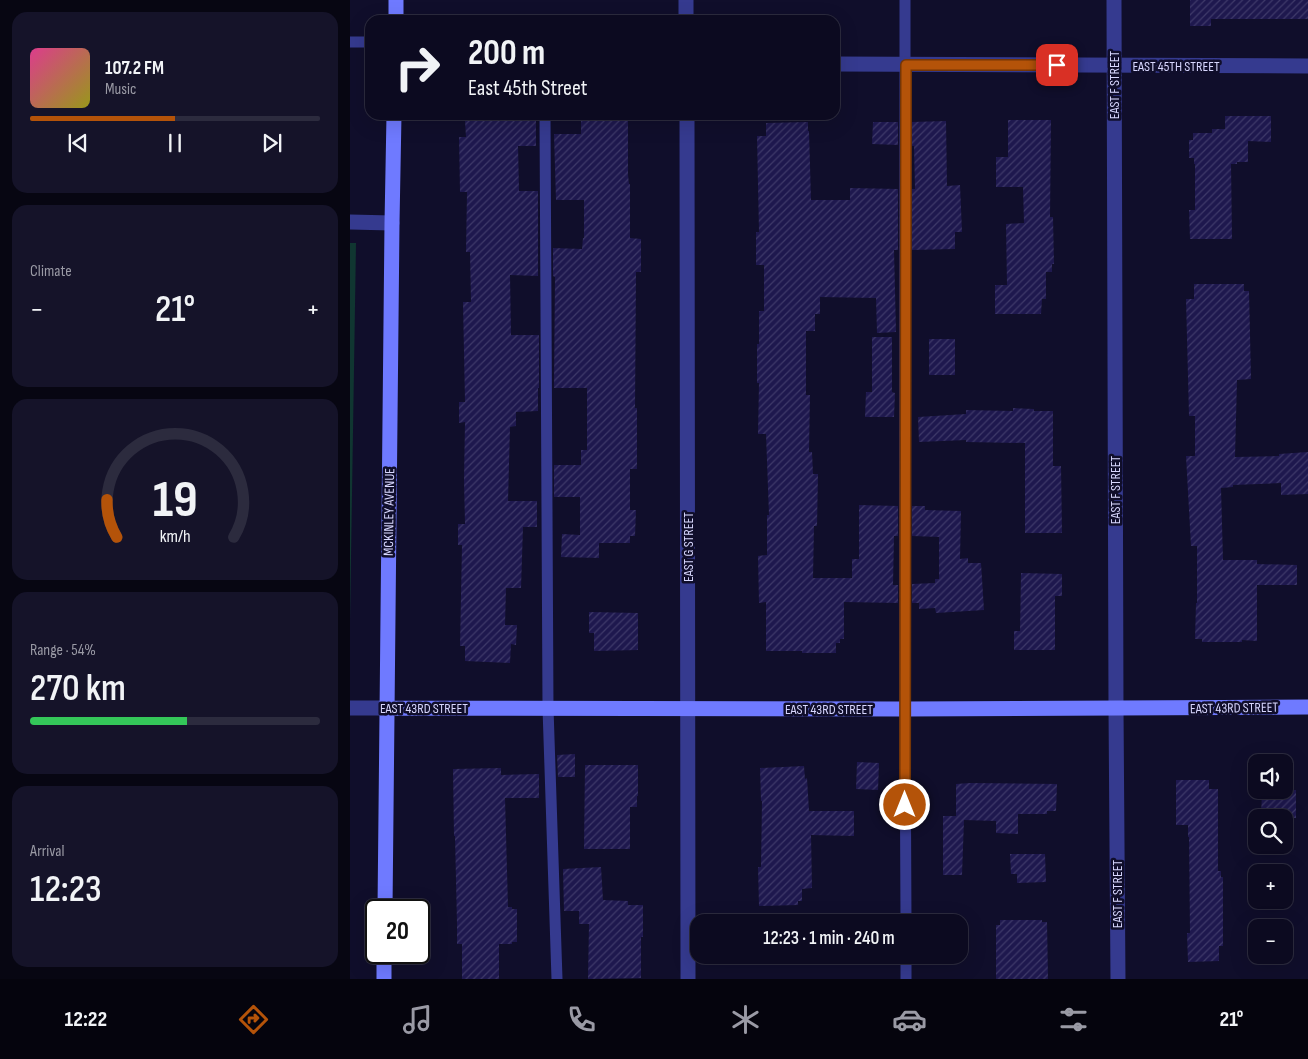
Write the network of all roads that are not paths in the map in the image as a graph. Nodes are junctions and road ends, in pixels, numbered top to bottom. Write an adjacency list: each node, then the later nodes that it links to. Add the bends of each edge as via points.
1 (396, 0): 5 (street)
2 (686, 0): 6 (street)
3 (905, 0): 10 (lane)
4 (1114, 0): 11 (street, EAST F STREET)
5 (396, 15)
6 (686, 15)
7 (350, 42): 8 (lane)
8 (365, 42)
9 (840, 64): 10 (street, EAST 45TH STREET)
10 (906, 65): 11 (street, EAST 45TH STREET); 23 (lane)
11 (1114, 65): 12 (street, EAST 45TH STREET); 24 (street, EAST F STREET)
12 (1308, 66)
13 (394, 120): 17 (street, MCKINLEY AVENUE)
14 (544, 120): 21 (lane)
15 (687, 120): 22 (street, EAST G STREET)
16 (350, 222): 17 (street)
17 (392, 223): 20 (street, MCKINLEY AVENUE)
18 (1308, 707): 24 (street, EAST 43RD STREET)
19 (350, 708): 20 (street, EAST 43RD STREET)
20 (388, 708): 21 (street, EAST 43RD STREET); 25 (street, MCKINLEY AVENUE)
21 (548, 708): 22 (street, EAST 43RD STREET); 30 (lane)
22 (688, 709): 23 (street, EAST 43RD STREET); 31 (street, EAST G STREET)
23 (905, 709): 24 (street, EAST 43RD STREET); 26 (lane)
24 (1116, 709): 33 (street, EAST F STREET)
25 (385, 899)
26 (906, 914)
27 (384, 964): 29 (street)
28 (906, 964): 32 (lane)
29 (384, 979)
30 (558, 979)
31 (688, 979)
32 (906, 979)
33 (1118, 979)

